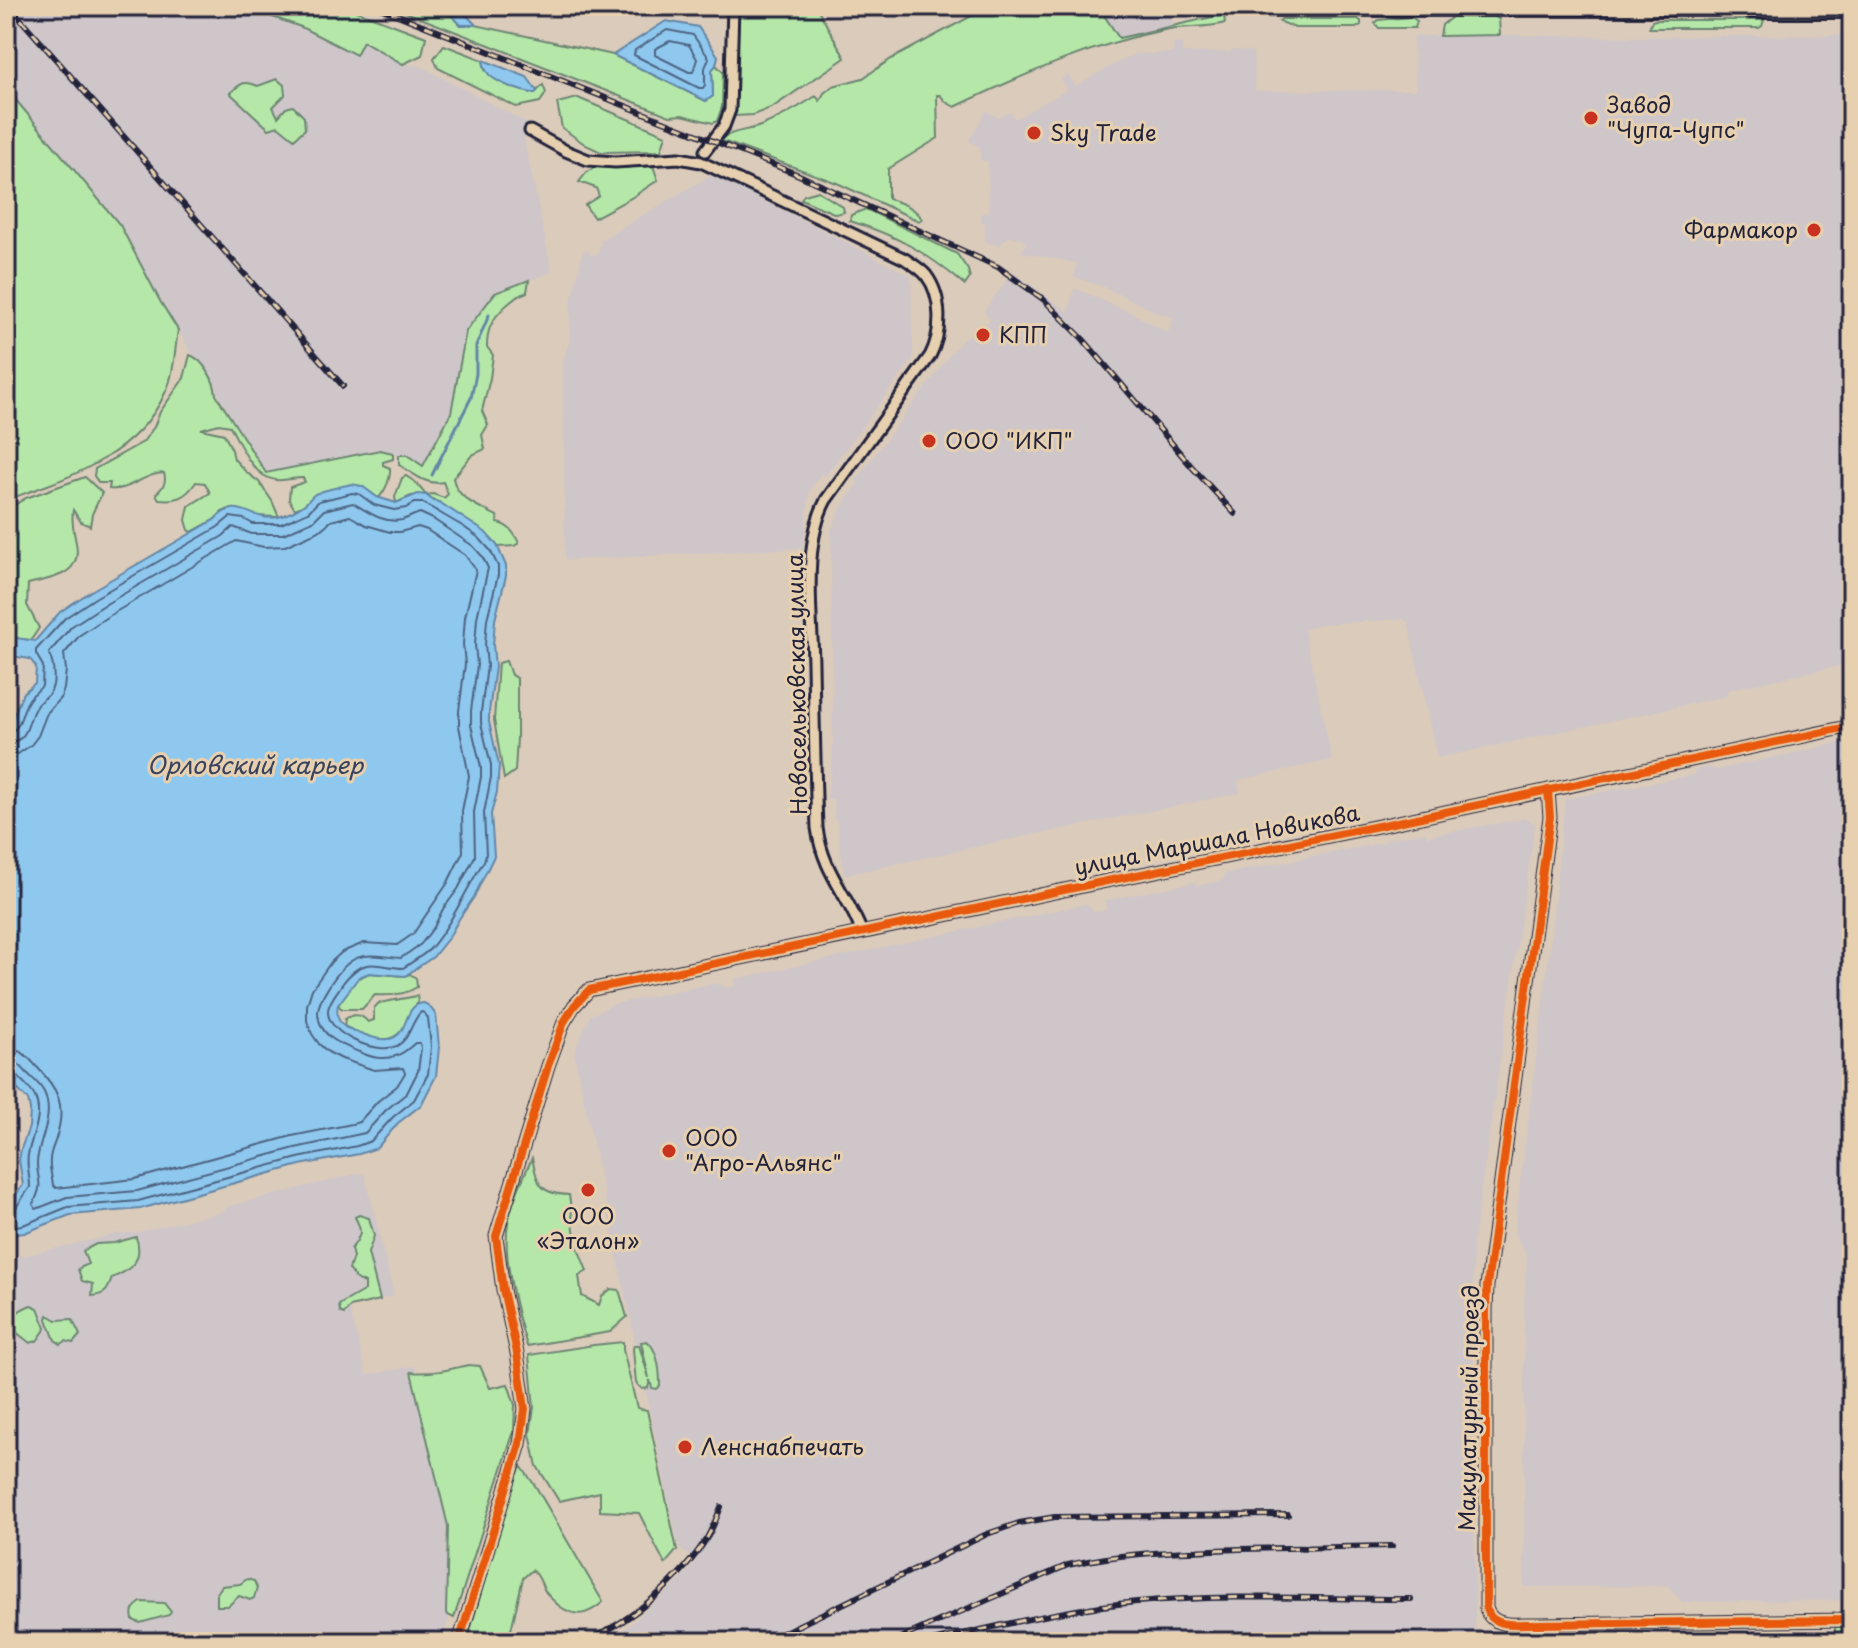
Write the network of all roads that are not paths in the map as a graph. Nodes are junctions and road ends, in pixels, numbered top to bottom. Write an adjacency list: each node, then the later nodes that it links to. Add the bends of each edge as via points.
1 (733, 6): 9 (street, via 730,110)
2 (1228, 6): 3 (street)
3 (1360, 8): 4 (street)
4 (1541, 8): 5 (street)
5 (1666, 8): 6 (street)
6 (1750, 8): 7 (street)
7 (1852, 10)
8 (530, 131): 12 (street, Новосельковская улица, via 588,160 701,162 905,259 930,283 938,310 938,342 826,500 813,538 819,847)
9 (705, 151)
10 (1852, 726): 11 (street, улица Маршала Новикова)
11 (1548, 790): 12 (street, улица Маршала Новикова); 13 (street, Макулатурный проезд, via 1550,817 1487,1286 1488,1617 1496,1623 1538,1624)
12 (862, 933): 14 (street, улица Маршала Новикова, via 589,990 574,1006 534,1108 496,1236 525,1409 520,1444)
13 (1852, 1620)
14 (459, 1642)

